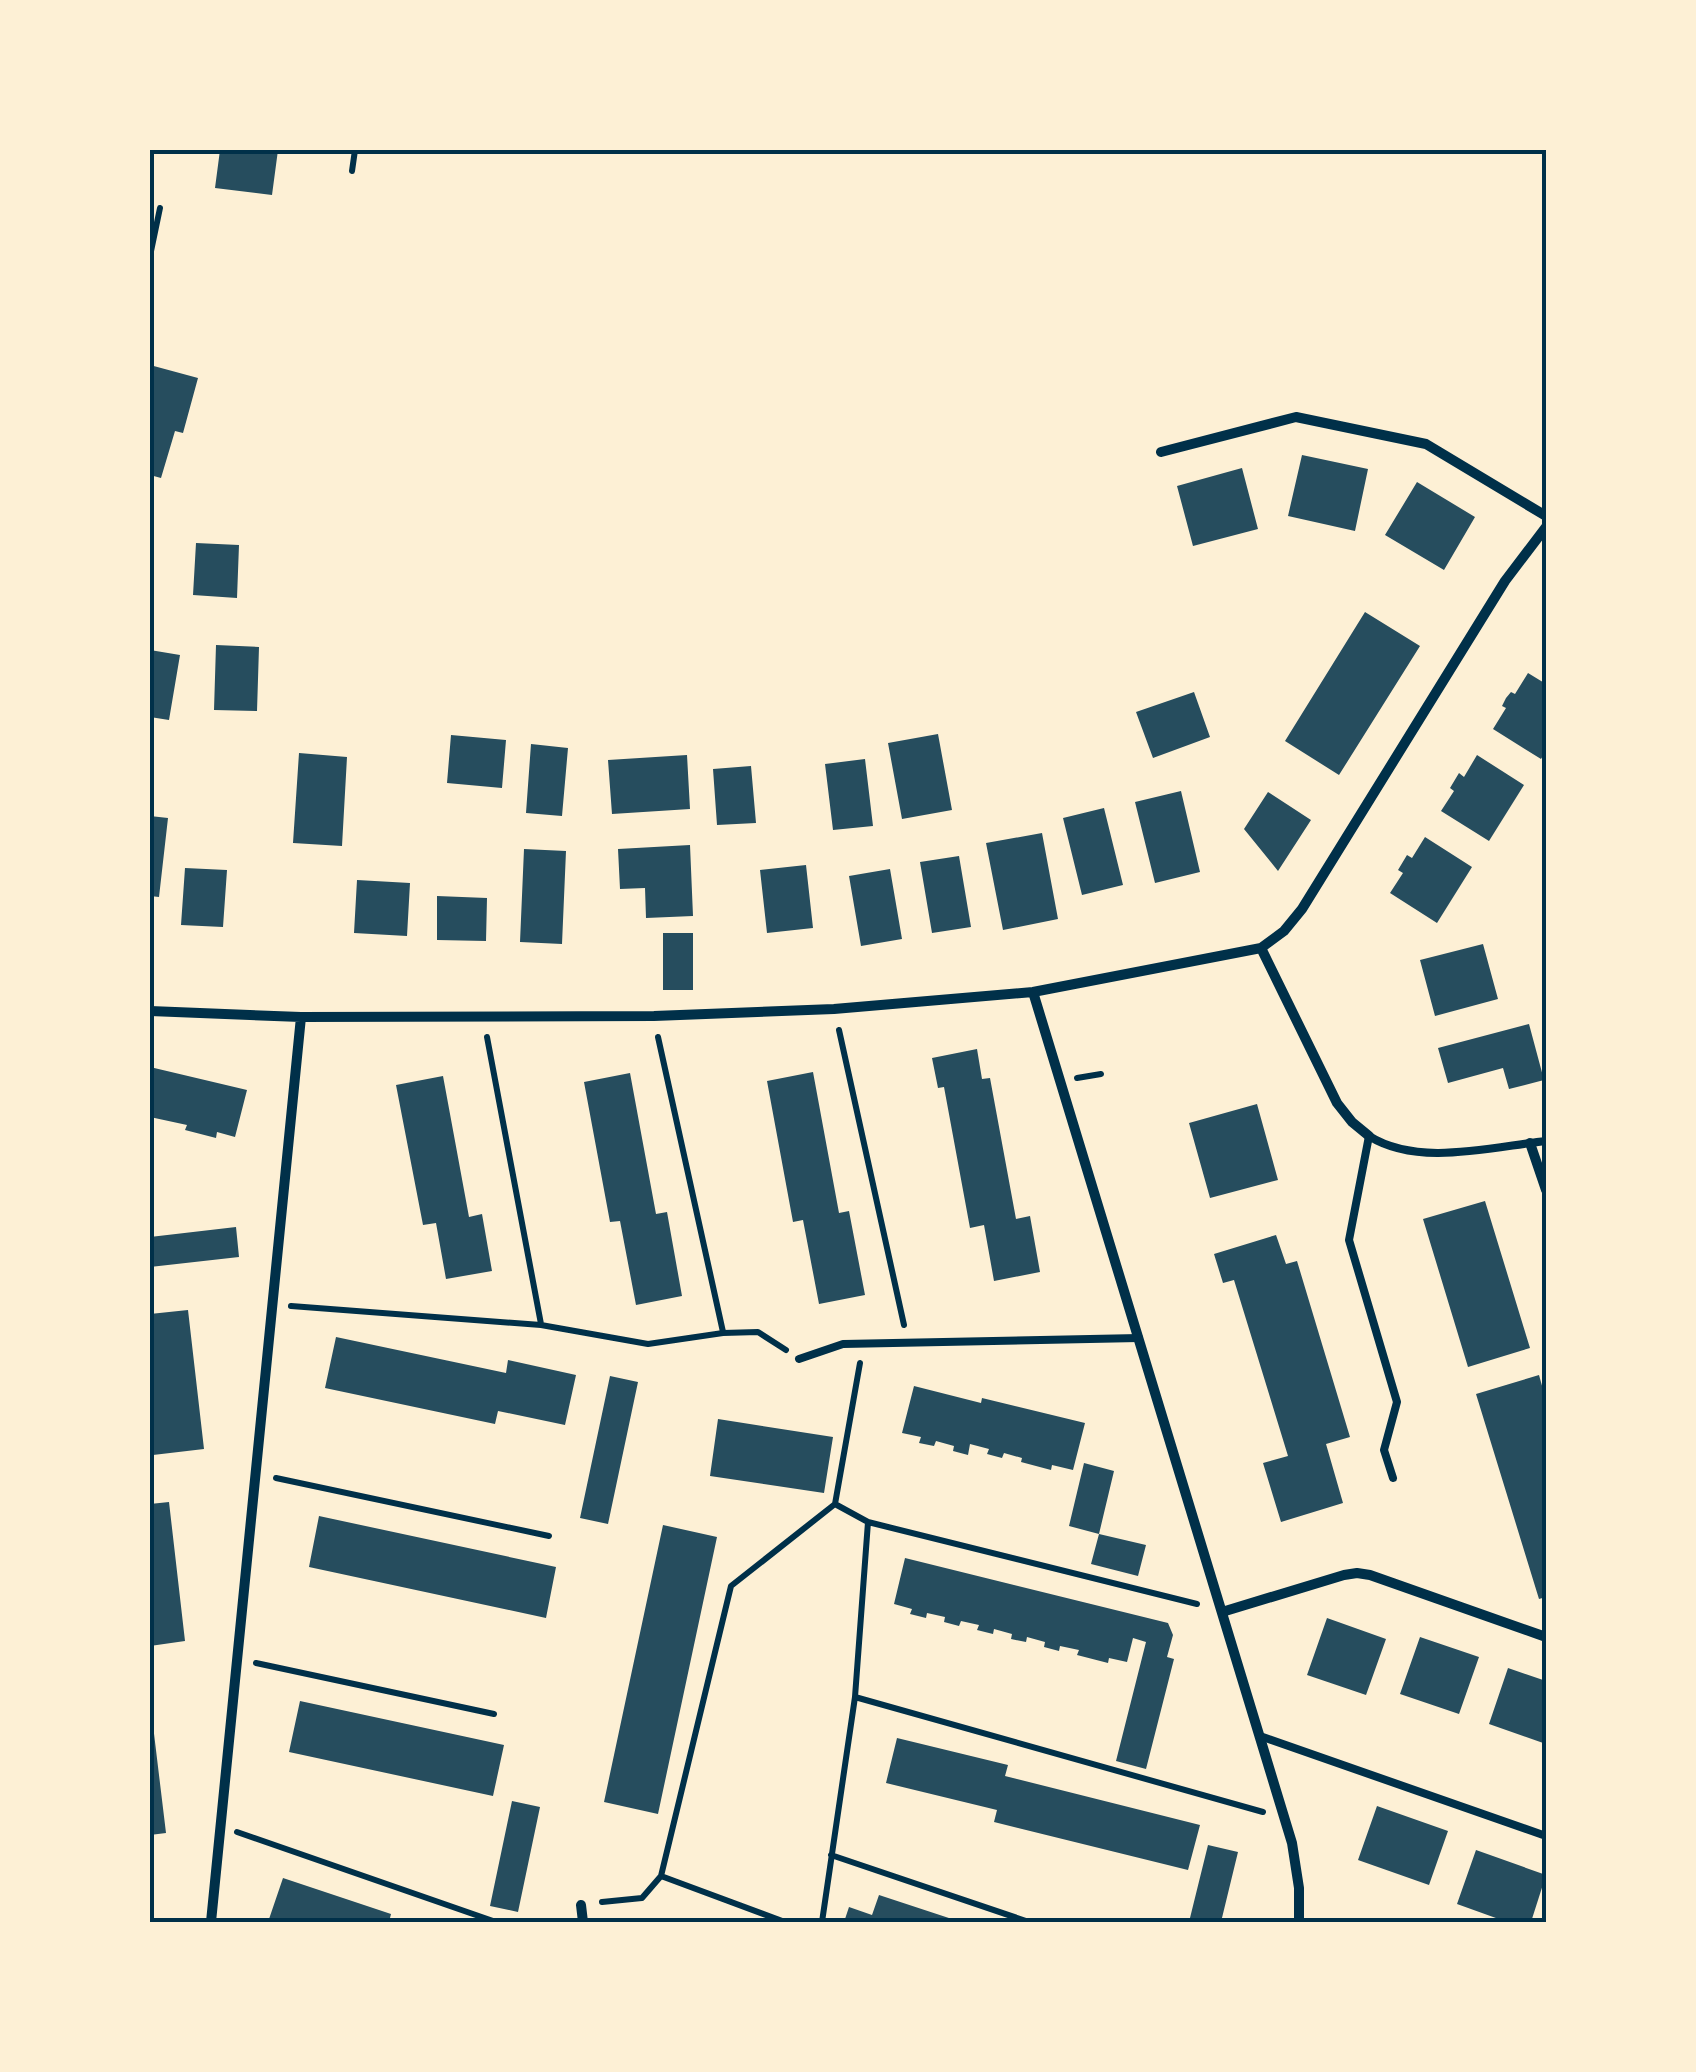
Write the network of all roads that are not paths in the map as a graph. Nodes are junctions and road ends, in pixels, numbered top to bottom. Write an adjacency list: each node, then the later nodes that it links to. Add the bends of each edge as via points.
1 (1161, 452): 2 (street, via 1296,417 1426,444)
2 (1546, 516)
3 (1546, 527): 4 (street, via 1505,580 1302,909)
4 (1261, 948): 5 (street); 8 (street, via 1337,1102)
5 (1033, 992): 7 (street, via 654,1016); 12 (street)
6 (150, 1012): 7 (street)
7 (301, 1017): 20 (street)
8 (1369, 1136): 10 (lane, via 1420,1153); 14 (lane, via 1349,1240 1396,1402 1384,1450)
9 (1546, 1142): 10 (lane)
10 (1530, 1143): 11 (street)
11 (1546, 1190)
12 (1138, 1338): 13 (lane, via 842,1344); 15 (street)
13 (799, 1359)
14 (1393, 1478)
15 (1222, 1611): 16 (street, via 1364,1574); 17 (street)
16 (1546, 1637)
17 (1260, 1736): 18 (lane); 22 (street, via 1298,1874)
18 (1546, 1836)
19 (581, 1904): 21 (street)
20 (211, 1922)
21 (583, 1922)
22 (1299, 1922)

